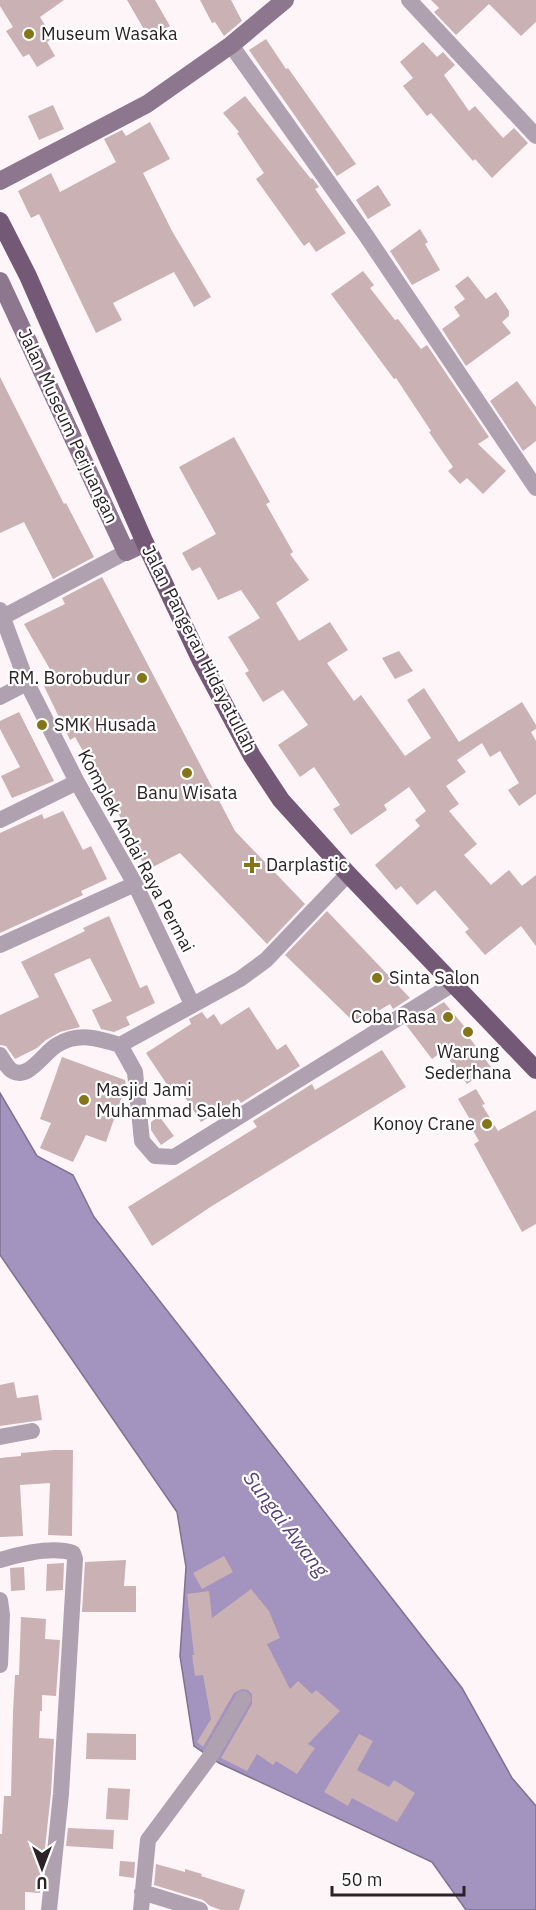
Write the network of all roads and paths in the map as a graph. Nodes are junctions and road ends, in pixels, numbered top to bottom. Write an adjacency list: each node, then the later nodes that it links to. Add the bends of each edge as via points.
1 (285, 0): 3 (street)
2 (409, 0): 4 (street)
3 (231, 45): 5 (street, via 147,104); 8 (street, via 365,234)
4 (536, 135)
5 (0, 181)
6 (0, 221): 9 (main road, Jalan Pangeran Hidayatullah)
7 (0, 281): 10 (street, Jalan Museum Perjuangan)
8 (536, 488)
9 (145, 543): 10 (street); 16 (main road, Jalan Pangeran Hidayatullah, via 252,756 281,800)
10 (126, 552): 11 (street)
11 (1, 614): 12 (street, Komplek Andai Raya Permai)
12 (27, 684): 13 (street); 14 (street, Komplek Andai Raya Permai)
13 (0, 697)
14 (77, 782): 15 (street); 17 (street, Komplek Andai Raya Permai)
15 (0, 820)
16 (348, 874): 19 (main road, Jalan Pangeran Hidayatullah); 20 (street, via 266,960 240,979)
17 (135, 884): 18 (street); 20 (street, Komplek Andai Raya Permai)
18 (0, 945)
19 (453, 984): 21 (street, via 174,1157 155,1156 142,1141 135,1072); 23 (main road, Jalan Pangeran Hidayatullah)
20 (192, 1004): 21 (street)
21 (120, 1045): 22 (street, via 92,1036 71,1040 56,1045 28,1070 19,1073 10,1070)
22 (0, 1055)
23 (536, 1069)
24 (32, 1431): 25 (street)
25 (0, 1437)
26 (0, 1560): 31 (street, via 66,1551 73,1553 75,1559)
27 (0, 1599): 28 (street)
28 (0, 1665)
29 (243, 1699): 30 (street, via 209,1758 148,1840)
30 (142, 1892): 32 (street); 33 (street)
31 (50, 1910)
32 (141, 1910)
33 (200, 1910)

